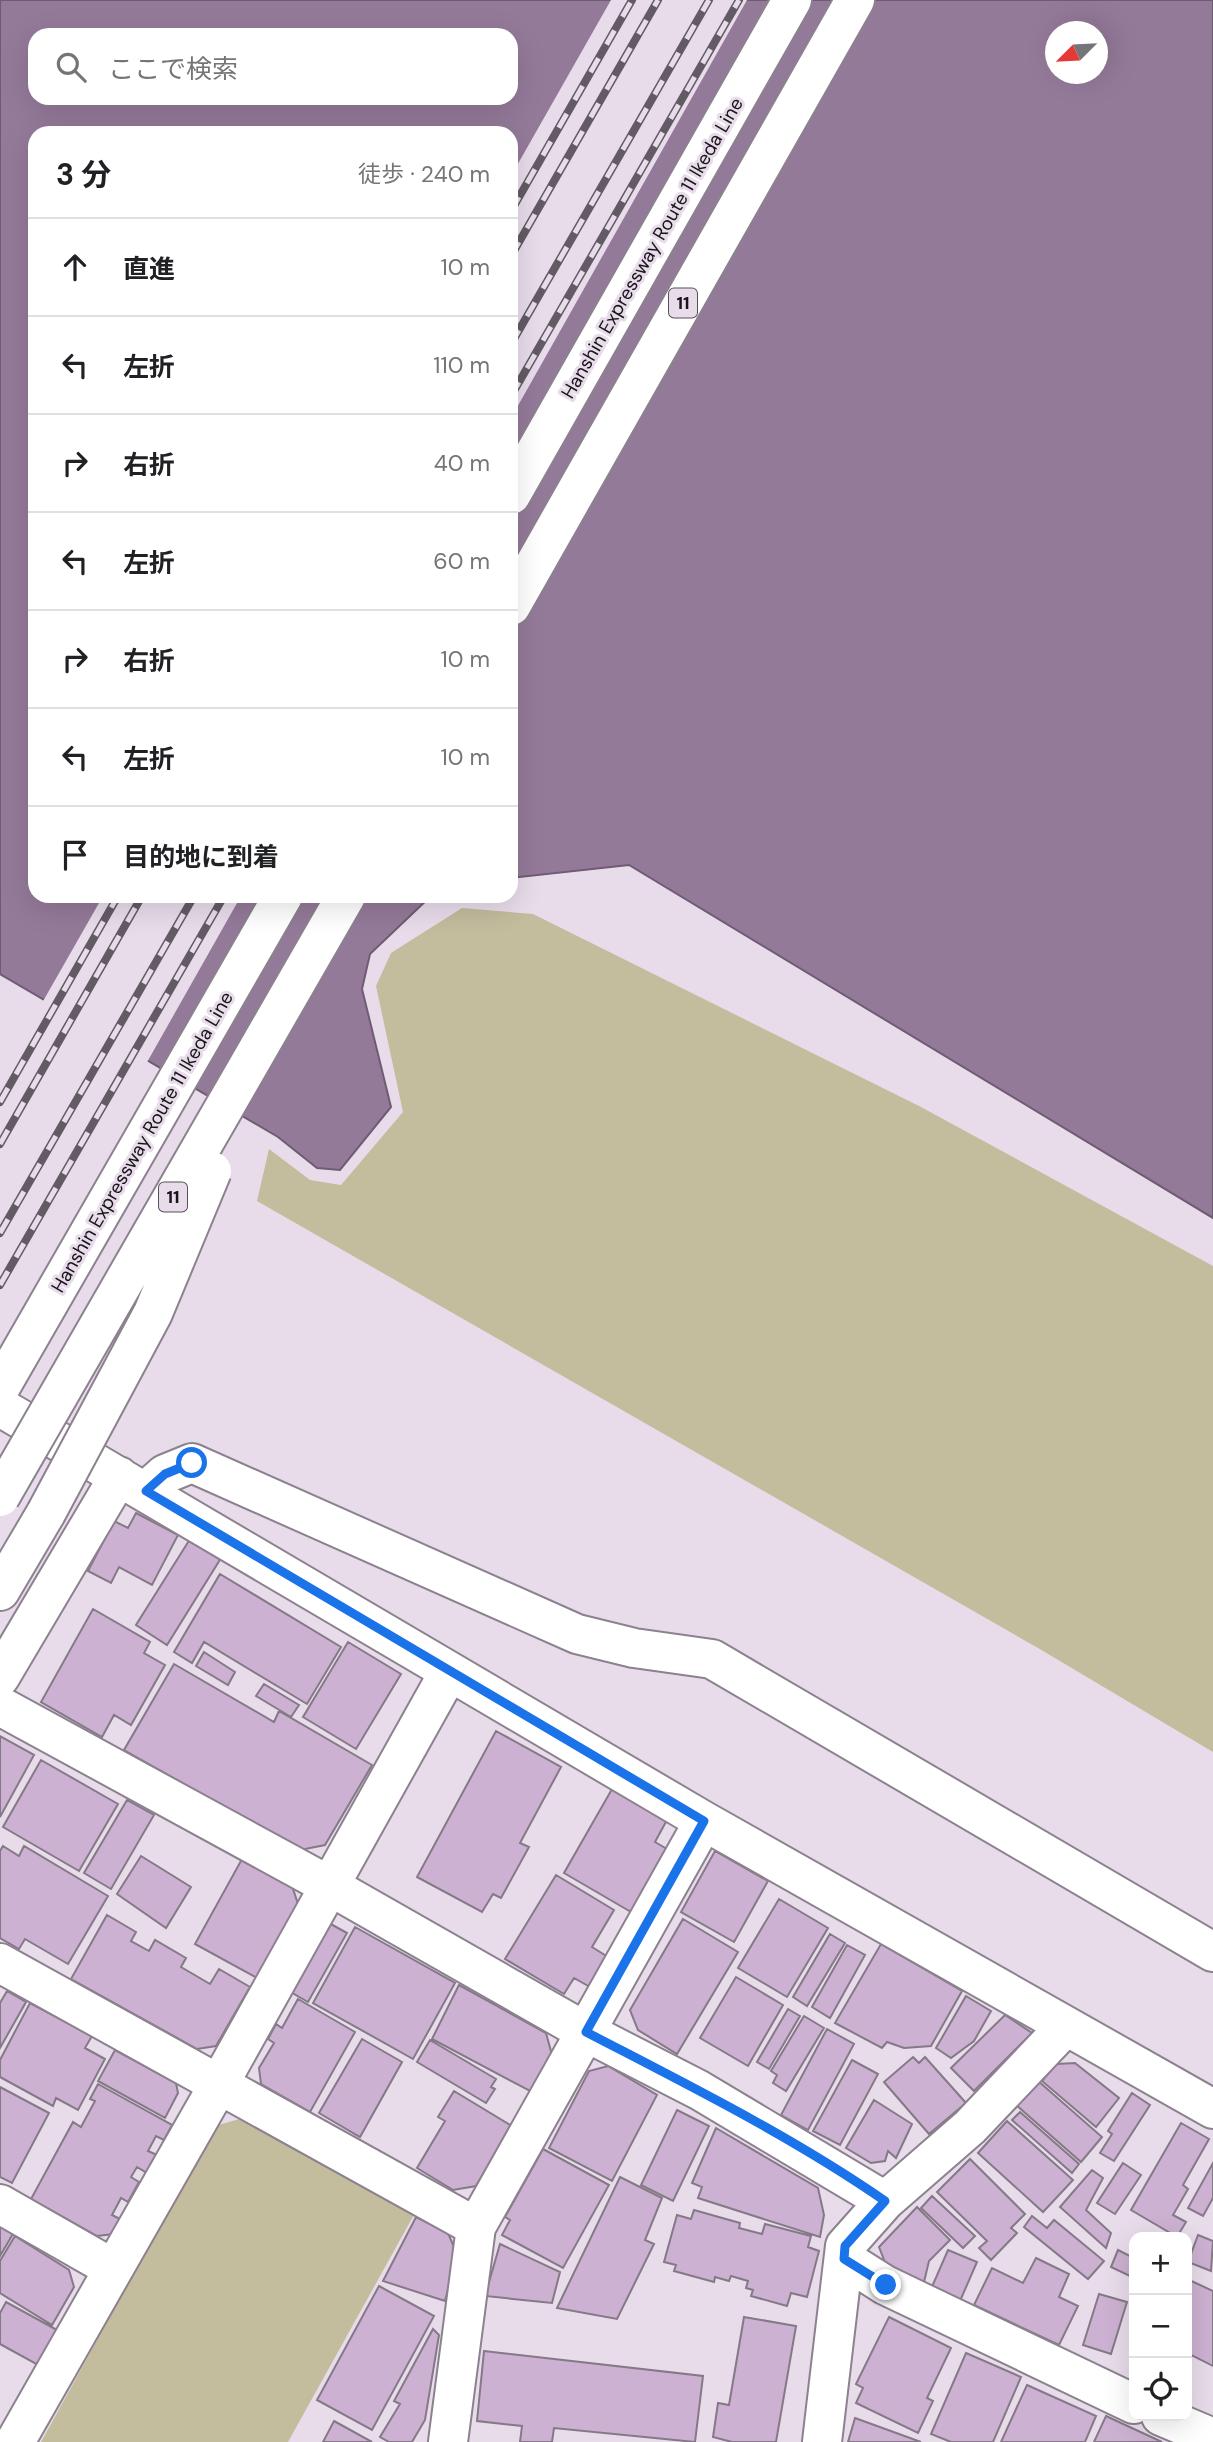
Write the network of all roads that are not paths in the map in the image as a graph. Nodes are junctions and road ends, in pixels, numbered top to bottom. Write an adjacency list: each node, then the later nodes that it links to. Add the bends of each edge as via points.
1 (792, 0): 3 (main road, Hanshin Expressway Route 11 Ikeda Line)
2 (855, 0): 4 (main road, 11)
3 (518, 483)
4 (518, 594)
5 (279, 903): 8 (main road, Hanshin Expressway Route 11 Ikeda Line)
6 (342, 903): 7 (main road, 11, bridge)
7 (272, 1027): 11 (main road, 11, bridge); 12 (main road, 11, bridge, via 153,1313)
8 (0, 1388)
9 (0, 1407): 10 (main road)
10 (133, 1484): 13 (main road); 14 (main road); 18 (main road, via 192,1463 577,1634 712,1659)
11 (0, 1497)
12 (0, 1591)
13 (449, 1672): 16 (main road); 17 (main road)
14 (0, 1677)
15 (0, 1706): 17 (main road)
16 (704, 1821): 20 (main road); 21 (main road)
17 (328, 1885): 21 (main road); 22 (main road)
18 (1213, 1952)
19 (0, 1963): 22 (main road)
20 (1066, 2026): 23 (main road); 24 (main road, via 970,2127)
21 (586, 2032): 24 (main road, via 699,2090); 26 (main road)
22 (219, 2084): 26 (main road); 28 (main road)
23 (1213, 2109)
24 (885, 2201): 27 (main road, via 845,2246)
25 (0, 2204): 28 (main road)
26 (476, 2227): 33 (main road)
27 (844, 2259): 29 (main road, via 886,2285); 34 (main road)
28 (112, 2268): 32 (main road)
29 (1129, 2402)
30 (1173, 2421): 31 (main road)
31 (1213, 2438)
32 (15, 2442)
33 (448, 2442)
34 (822, 2442)

